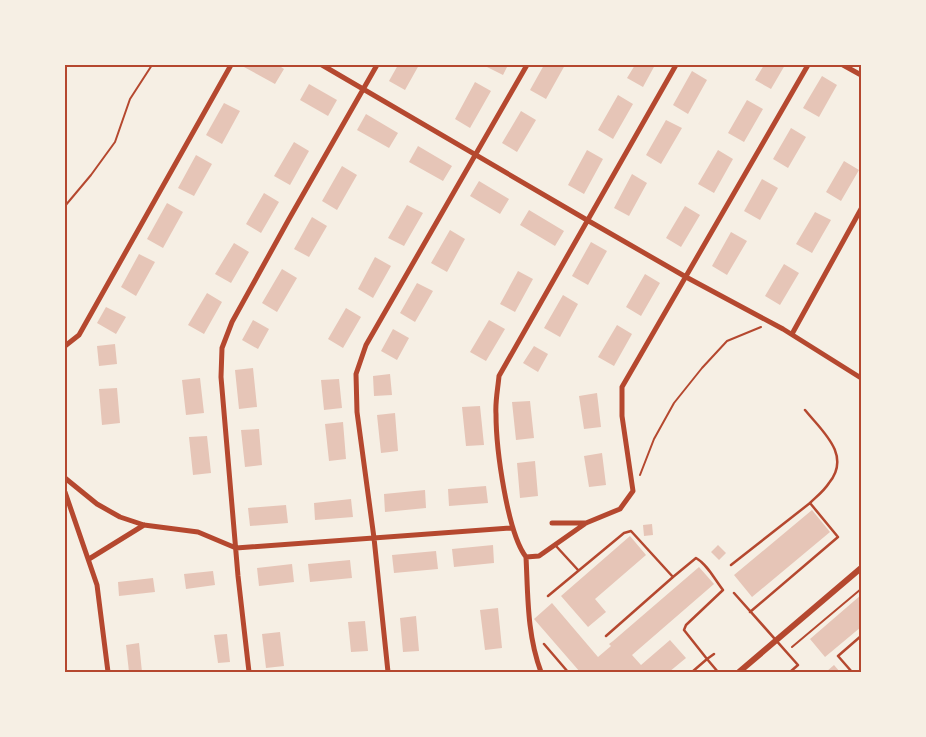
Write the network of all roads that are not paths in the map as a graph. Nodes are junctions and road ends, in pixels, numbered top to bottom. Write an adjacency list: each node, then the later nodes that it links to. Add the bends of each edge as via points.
1 (231, 65): 15 (street, via 79,335)
2 (322, 65): 9 (street)
3 (377, 65): 9 (street)
4 (528, 65): 10 (street)
5 (676, 65): 12 (street)
6 (808, 65): 13 (street)
7 (843, 65): 8 (street)
8 (861, 75)
9 (363, 89): 10 (street); 27 (street, via 232,322 222,348 221,377)
10 (476, 155): 12 (street); 25 (street, via 366,345 356,374 357,412)
11 (861, 209): 14 (street)
12 (587, 220): 13 (street); 24 (street, via 498,376 496,414)
13 (686, 277): 14 (street); 22 (street, via 622,387 622,416 633,491 620,509)
14 (792, 334): 16 (street)
15 (65, 346)
16 (861, 378)
17 (805, 410): 20 (lane, via 834,444 838,464 830,482)
18 (65, 478): 23 (street, via 120,517)
19 (65, 492): 29 (street)
20 (810, 503): 30 (lane); 36 (lane, via 838,536)
21 (552, 523): 22 (street)
22 (586, 523): 26 (street)
23 (144, 525): 27 (street, via 198,532); 29 (street)
24 (512, 528): 25 (street); 28 (street)
25 (374, 538): 27 (street); 45 (street)
26 (555, 544): 28 (street, via 539,556); 32 (lane)
27 (236, 548): 44 (street)
28 (526, 557): 46 (street, via 529,622)
29 (89, 559): 43 (street, via 97,585)
30 (731, 565)
31 (861, 568): 39 (street)
32 (578, 570): 33 (lane, via 624,533 631,531); 35 (lane)
33 (673, 577): 37 (lane); 42 (lane, via 696,558 722,590 686,624 684,630)
34 (734, 593): 36 (lane)
35 (548, 596)
36 (750, 612): 39 (lane)
37 (606, 636)
38 (861, 636): 52 (lane, via 838,656)
39 (775, 641): 50 (street); 51 (lane, via 798,666)
40 (544, 644): 47 (lane)
41 (714, 654): 42 (lane)
42 (707, 659): 48 (lane); 49 (lane)
43 (108, 672)
44 (249, 672)
45 (388, 672)
46 (541, 672)
47 (568, 672)
48 (692, 672)
49 (718, 672)
50 (739, 672)
51 (790, 672)
52 (852, 672)

